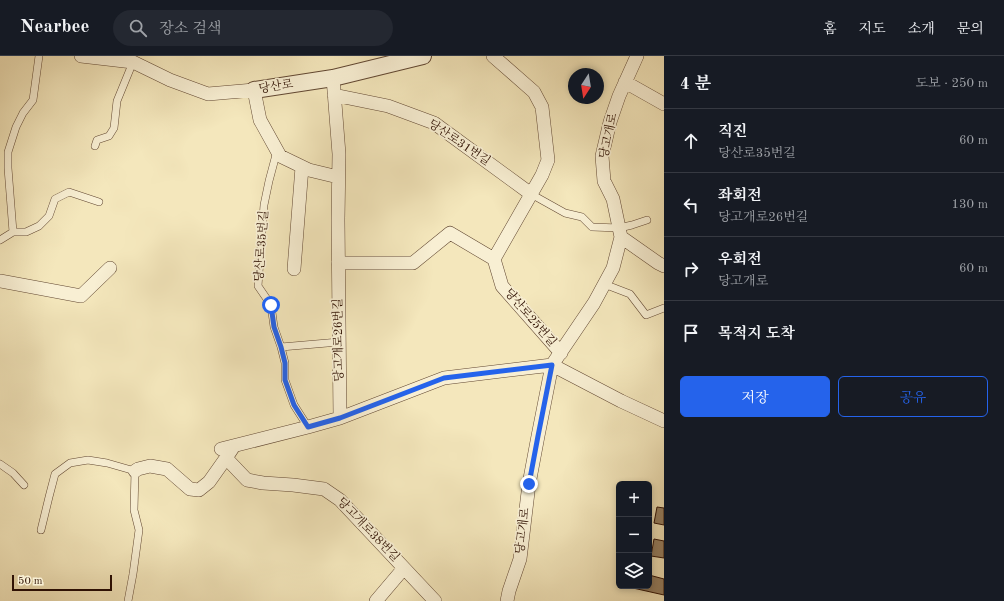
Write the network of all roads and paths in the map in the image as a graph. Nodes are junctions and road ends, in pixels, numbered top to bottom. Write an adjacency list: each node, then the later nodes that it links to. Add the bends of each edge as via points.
1 (39, 56): 19 (lane, via 33,100 16,127 8,152)
2 (81, 56): 6 (street, 당산로)
3 (423, 56): 7 (street, 당산로)
4 (493, 56): 16 (street, via 534,92 542,107 548,160)
5 (637, 56): 8 (street, 당고개로)
6 (132, 59): 9 (street, 당산로, via 170,80 208,94); 12 (lane, via 117,101 114,128 109,136 97,140)
7 (333, 78): 9 (street, 당산로); 10 (street, 당고개로26번길)
8 (625, 82): 11 (street); 20 (street, 당고개로, via 616,102 602,156 604,181 613,199)
9 (254, 90): 13 (street, via 260,120)
10 (334, 95): 15 (street, 당고개로26번길, via 339,154); 16 (street, 당산로31번길, via 388,106 434,123)
11 (664, 104)
12 (95, 146)
13 (278, 153): 14 (street); 31 (lane, 당산로35번길, via 268,181 264,205 258,286 271,305 274,327)
14 (302, 167): 15 (street); 26 (street)
15 (338, 177): 23 (street, 당고개로26번길)
16 (531, 194): 20 (lane, via 565,213 582,217 592,227); 22 (street)
17 (99, 202): 19 (lane, via 69,192 55,199 49,216 39,226 26,232)
18 (647, 220): 20 (lane)
19 (13, 232): 21 (lane)
20 (620, 232): 24 (street); 28 (street, 당고개로, via 613,268)
21 (0, 240)
22 (494, 259): 23 (street, via 450,233 413,262); 32 (street, 당산로25번길, via 502,286)
23 (338, 263): 30 (street, 당고개로26번길)
24 (664, 266)
25 (110, 268): 27 (street, via 81,296)
26 (294, 269)
27 (0, 281)
28 (604, 284): 29 (lane, via 630,294 646,315); 32 (street, 당고개로)
29 (664, 308)
30 (339, 342): 31 (lane); 34 (street, 당고개로26번길)
31 (281, 347): 36 (lane, 당산로35번길, via 285,363 285,380 294,405)
32 (561, 353): 33 (street, 당고개로)
33 (552, 365): 34 (street, via 444,378); 35 (street); 46 (street, 당고개로, via 529,484 520,559 508,591)
34 (340, 418): 36 (street)
35 (664, 421)
36 (308, 427): 37 (street, via 234,446)
37 (223, 453): 39 (street, via 208,482 199,490 190,489 167,469 150,466); 42 (street, 당고개로38번길, via 248,480 324,488 340,500)
38 (0, 464): 40 (lane)
39 (135, 471): 41 (lane, via 88,460 70,463 55,474); 43 (lane, via 134,510 139,530)
40 (24, 485)
41 (41, 530)
42 (404, 568): 44 (street); 45 (street, 당고개로38번길)
43 (128, 601)
44 (376, 601)
45 (435, 601)
46 (507, 601)

